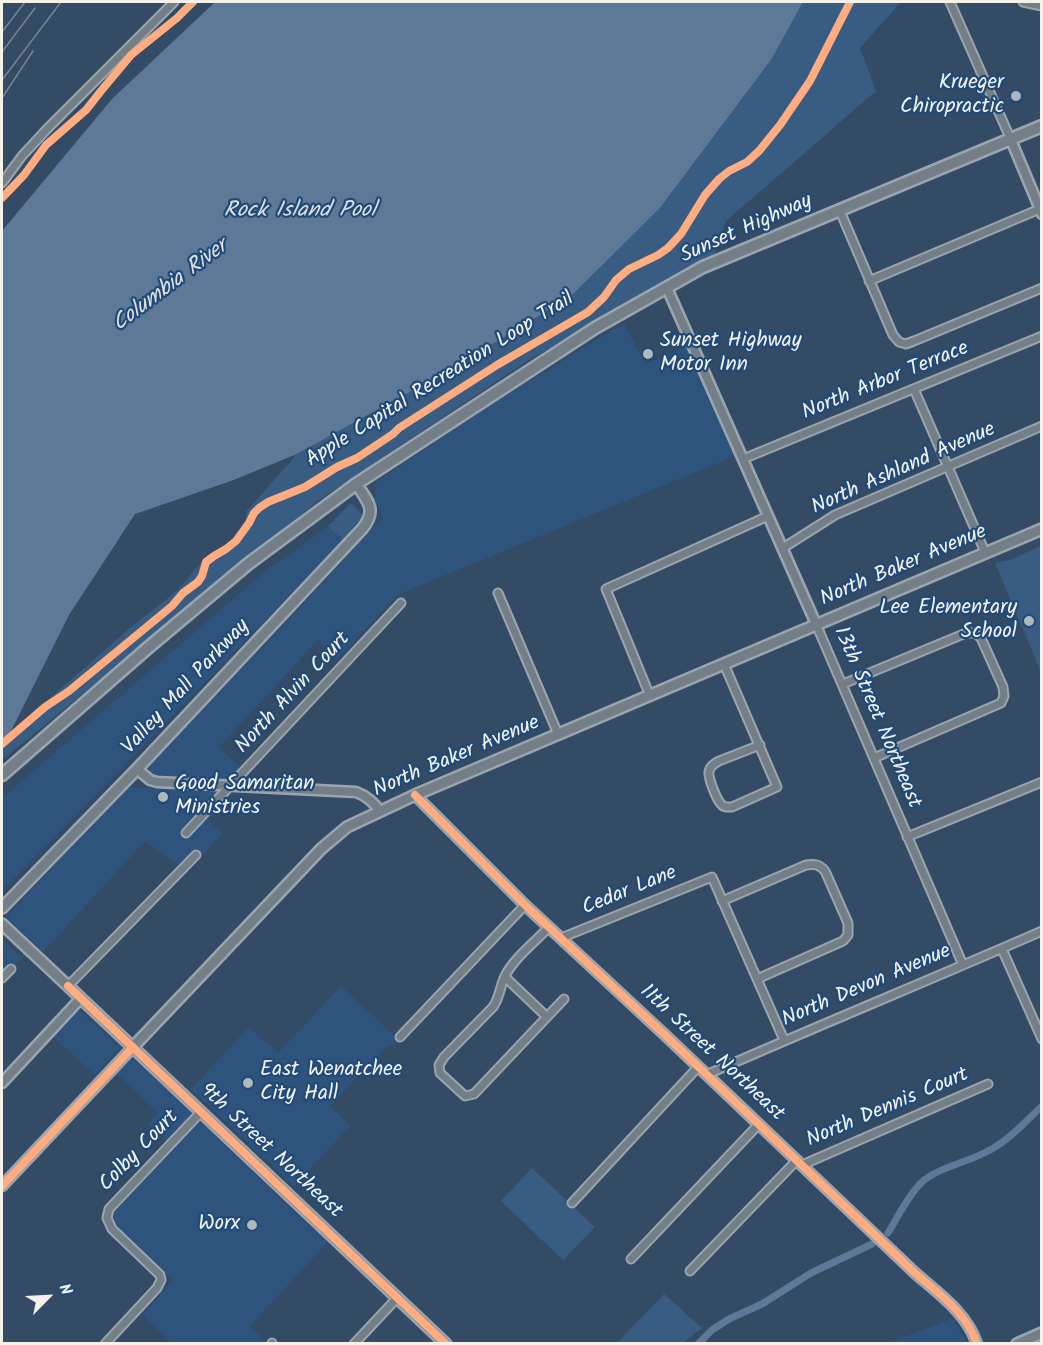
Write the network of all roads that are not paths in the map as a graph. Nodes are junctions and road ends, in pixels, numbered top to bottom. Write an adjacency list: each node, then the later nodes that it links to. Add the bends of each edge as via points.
1 (174, 2): 7 (street, via 47,129)
2 (953, 2): 6 (street)
3 (1023, 2): 4 (street)
4 (1041, 6)
5 (1041, 126): 6 (highway, Sunset Highway)
6 (1011, 140): 8 (highway, Sunset Highway); 9 (street)
7 (2, 183)
8 (840, 211): 10 (street); 11 (highway, Sunset Highway, via 703,267)
9 (1041, 211): 10 (street)
10 (869, 281): 12 (street, via 893,335 906,344)
11 (666, 288): 16 (street, 13th Street Northeast); 18 (highway, Sunset Highway, via 595,328)
12 (1041, 288)
13 (1041, 336): 14 (street, North Arbor Terrace)
14 (915, 389): 16 (street, North Arbor Terrace); 17 (street)
15 (1041, 426): 17 (street, North Ashland Avenue)
16 (743, 459): 19 (street, 13th Street Northeast)
17 (947, 466): 21 (street, North Ashland Avenue, via 835,514); 22 (street)
18 (356, 484): 32 (main road, Valley Mall Parkway, via 366,496 370,519); 33 (highway, Sunset Highway, via 248,564)
19 (768, 516): 21 (street, 13th Street Northeast); 28 (street, via 606,589)
20 (1041, 529): 22 (main road, North Baker Avenue)
21 (783, 548): 25 (street, 13th Street Northeast)
22 (985, 552): 25 (main road, North Baker Avenue)
23 (498, 593): 29 (street)
24 (401, 603): 35 (street, North Alvin Court)
25 (816, 624): 26 (main road, North Baker Avenue); 27 (street, 13th Street Northeast)
26 (723, 663): 28 (main road, North Baker Avenue); 30 (street)
27 (843, 684): 31 (street, 13th Street Northeast); 31 (street, via 966,633 975,633 981,638 1003,687 1001,703)
28 (650, 696): 29 (main road, North Baker Avenue)
29 (558, 734): 36 (main road, North Baker Avenue)
30 (760, 745): 30 (street, via 709,769 721,805 732,807 777,787)
31 (874, 758): 39 (street, 13th Street Northeast)
32 (137, 769): 35 (street, via 157,782); 43 (main road, Valley Mall Parkway)
33 (2, 775)
34 (1040, 784): 39 (street)
35 (229, 787): 37 (street, via 356,792); 38 (street, North Alvin Court)
36 (415, 795): 37 (main road, North Baker Avenue); 42 (street, 11th Street Northeast)
37 (380, 811): 61 (main road, North Baker Avenue, via 346,827 321,849)
38 (186, 833)
39 (907, 837): 49 (street, 13th Street Northeast)
40 (196, 855): 54 (street)
41 (722, 901): 47 (street, Cedar Lane, via 711,877); 53 (street); 53 (street, via 806,865 817,864 825,872 848,923 848,935 843,940)
42 (525, 904): 45 (street, 11th Street Northeast); 58 (street)
43 (2, 908)
44 (2, 924): 54 (main road, 9th Street Northeast)
45 (549, 927): 47 (street, 11th Street Northeast); 51 (street)
46 (1041, 931): 48 (street, North Devon Avenue)
47 (561, 938): 62 (street, 11th Street Northeast)
48 (1002, 949): 49 (street, North Devon Avenue); 59 (street)
49 (963, 965): 60 (street, North Devon Avenue)
50 (10, 969): 52 (street)
51 (505, 977): 57 (street); 57 (street, via 497,1002 439,1065 440,1073 459,1092 465,1096 474,1094)
52 (2, 978)
53 (757, 979): 60 (street)
54 (68, 986): 55 (main road, 9th Street Northeast)
55 (81, 999): 61 (main road, 9th Street Northeast); 64 (street)
56 (564, 999): 57 (street)
57 (547, 1017)
58 (400, 1037)
59 (1041, 1039)
60 (784, 1040): 63 (street, North Devon Avenue)
61 (133, 1047): 66 (main road, 9th Street Northeast); 69 (street, North Baker Avenue)
62 (698, 1067): 63 (street, 11th Street Northeast); 70 (street)
63 (706, 1075): 67 (street, 11th Street Northeast)
64 (2, 1083)
65 (988, 1084): 68 (street, North Dennis Court)
66 (201, 1112): 73 (main road, 9th Street Northeast); 75 (street, Colby Court, via 109,1209 107,1218 116,1235 161,1280)
67 (759, 1125): 68 (street, 11th Street Northeast); 71 (street)
68 (799, 1163): 72 (street, North Dennis Court); 78 (street, 11th Street Northeast, via 953,1306)
69 (2, 1186)
70 (572, 1203)
71 (631, 1259)
72 (690, 1271)
73 (398, 1297): 76 (street); 77 (main road, 9th Street Northeast)
74 (1041, 1333): 79 (main road)
75 (105, 1344)
76 (354, 1344)
77 (446, 1344)
78 (977, 1344)
79 (1017, 1344)

